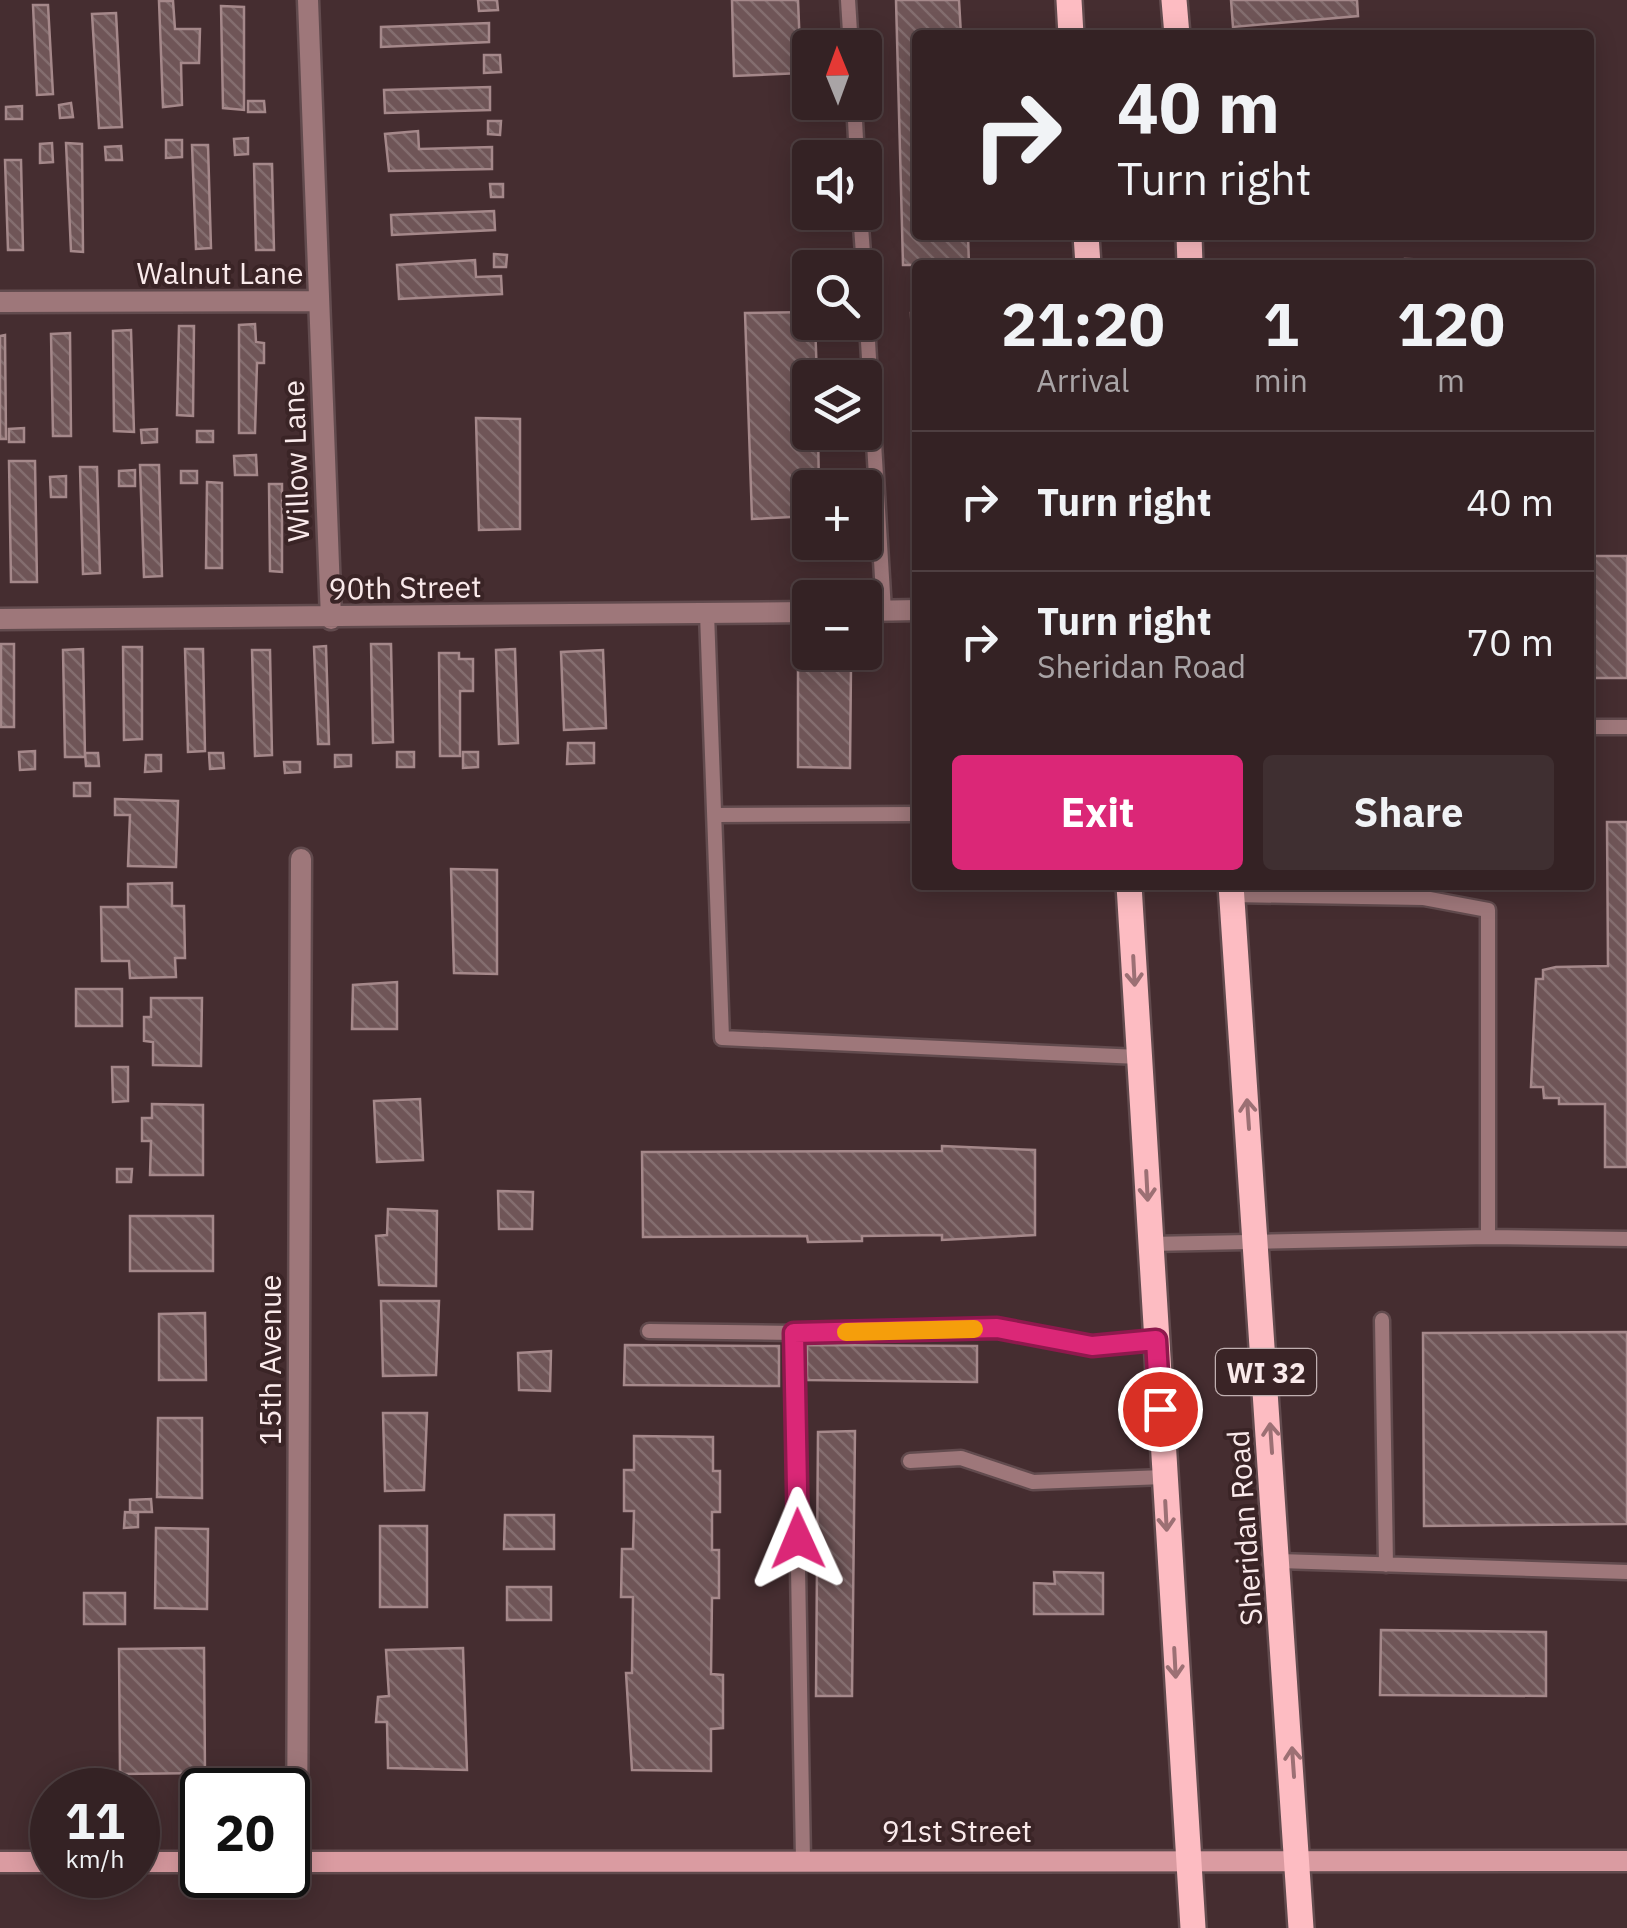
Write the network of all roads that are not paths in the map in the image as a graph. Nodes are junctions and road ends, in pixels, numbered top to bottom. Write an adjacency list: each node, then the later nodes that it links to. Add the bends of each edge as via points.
1 (308, 0): 9 (street, Walnut Lane)
2 (848, 0): 5 (lane)
3 (1068, 0): 6 (main road)
4 (1174, 0): 7 (main road)
5 (850, 30)
6 (1071, 30)
7 (1177, 30)
8 (0, 302): 9 (street, Walnut Lane)
9 (319, 302): 16 (street, Willow Lane)
10 (866, 340): 11 (lane)
11 (873, 580)
12 (912, 610): 13 (street)
13 (882, 611)
14 (792, 612): 15 (street, 90th Street)
15 (706, 613): 16 (street, 90th Street); 21 (lane)
16 (331, 618): 17 (street, 90th Street)
17 (0, 619)
18 (1594, 727): 19 (lane)
19 (1627, 727)
20 (912, 814): 21 (lane)
21 (716, 815): 25 (lane, via 722,1038)
22 (301, 859): 39 (street, 15th Avenue)
23 (1129, 890): 25 (main road, one-way to 25)
24 (1232, 890): 26 (lane, via 1424,898 1488,910); 28 (main road, Sheridan Road / WI 32, one-way to 24)
25 (1139, 1057): 29 (main road, one-way to 29)
26 (1488, 1237): 27 (lane); 28 (lane)
27 (1627, 1239)
28 (1257, 1241): 29 (lane); 36 (main road, Sheridan Road / WI 32, one-way to 28)
29 (1150, 1244): 33 (main road)
30 (1382, 1320): 37 (lane)
31 (649, 1331): 32 (lane)
32 (794, 1333): 33 (lane, via 997,1328 1092,1346); 41 (lane)
33 (1156, 1340): 35 (main road)
34 (910, 1461): 35 (lane, via 961,1458 1032,1482)
35 (1164, 1477): 40 (main road, one-way to 40)
36 (1279, 1561): 37 (lane); 42 (main road, Sheridan Road / WI 32, one-way to 36)
37 (1386, 1564): 38 (lane)
38 (1627, 1572)
39 (293, 1768)
40 (1187, 1859): 41 (street, 91st Street); 42 (street, 91st Street); 47 (main road)
41 (803, 1860): 46 (street, 91st Street)
42 (1300, 1860): 43 (street, 91st Street); 48 (main road, Sheridan Road / WI 32)
43 (1627, 1861)
44 (0, 1862): 45 (street)
45 (30, 1862)
46 (310, 1862)
47 (1192, 1928)
48 (1302, 1928)

